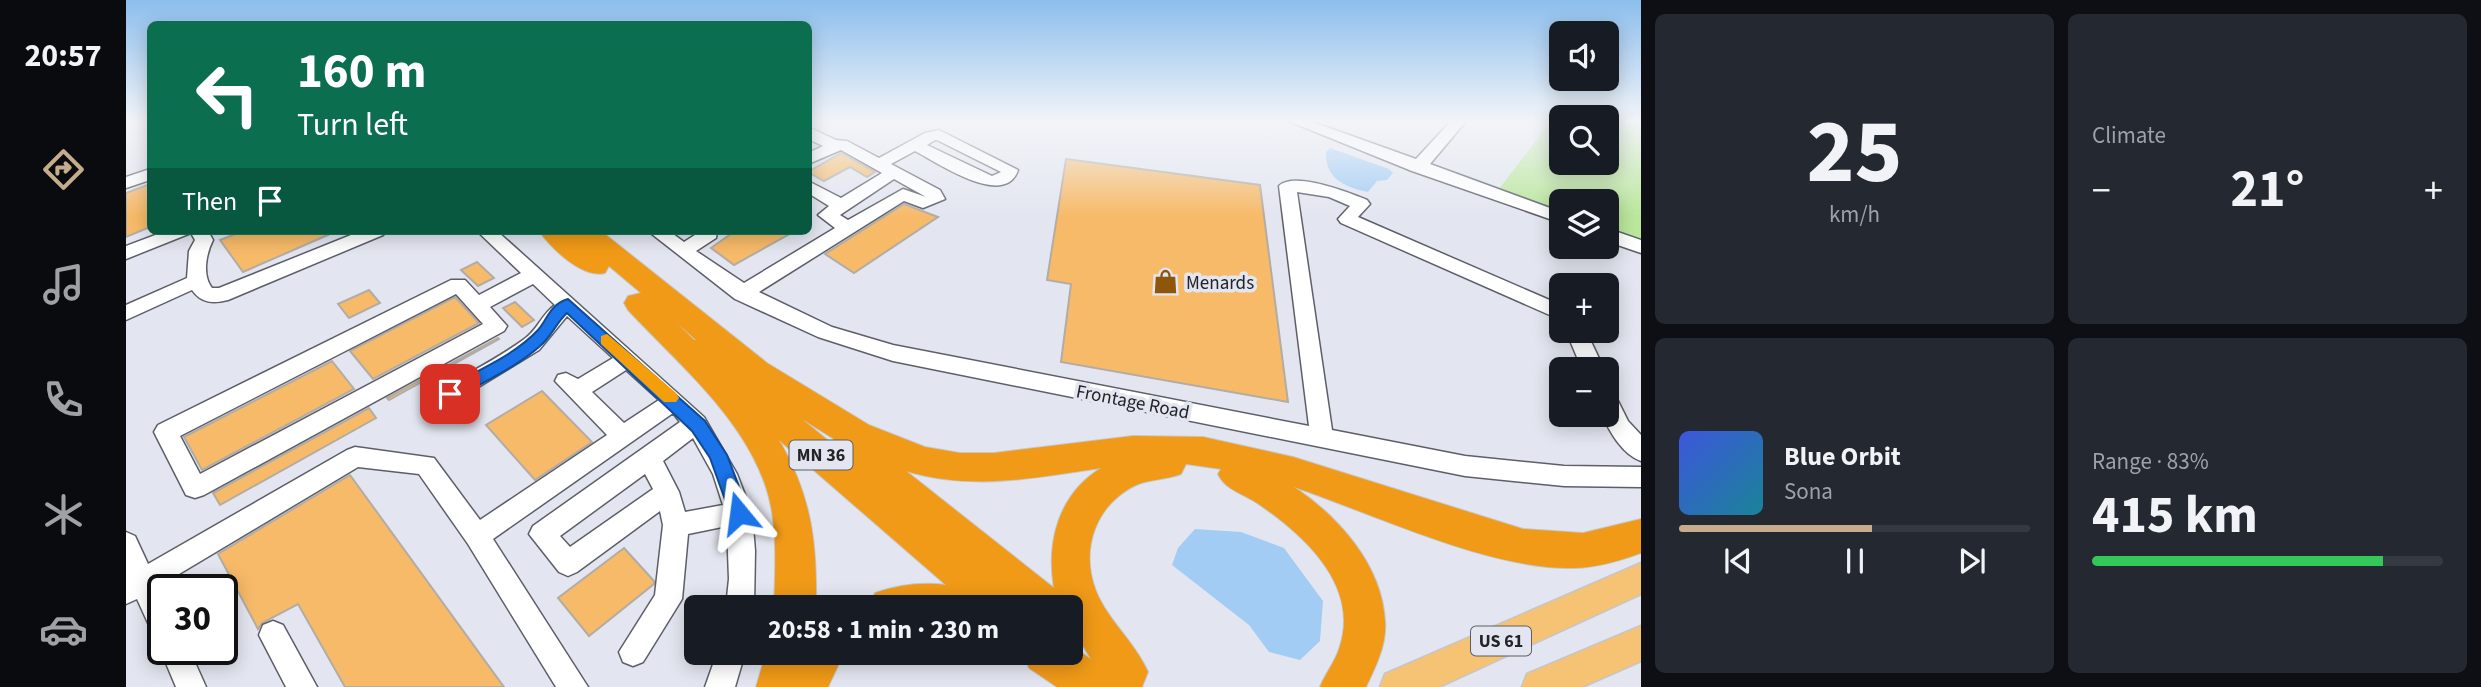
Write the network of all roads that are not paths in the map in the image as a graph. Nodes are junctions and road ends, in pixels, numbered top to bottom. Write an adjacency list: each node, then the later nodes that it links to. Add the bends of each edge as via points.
1 (856, 152): 8 (street)
2 (906, 152): 8 (street)
3 (929, 152): 4 (street, via 988,181 999,182 1009,174 1010,170)
4 (974, 152)
5 (1379, 152): 7 (street)
6 (1431, 152): 7 (street)
7 (1418, 167): 15 (street)
8 (887, 168): 9 (street); 13 (street); 13 (street, via 936,199 922,203); 14 (street)
9 (925, 173)
10 (147, 175): 11 (street)
11 (126, 183)
12 (812, 188): 14 (street)
13 (903, 194): 16 (street)
14 (841, 205): 16 (street, via 827,215)
15 (1549, 214)
16 (847, 228): 32 (street)
17 (173, 235): 29 (street)
18 (201, 235): 31 (street, via 204,240 198,251)
19 (367, 235): 31 (street, via 221,295 206,295)
20 (490, 235): 30 (street)
21 (547, 235): 33 (highway)
22 (559, 235): 33 (highway, MN 36)
23 (589, 235): 39 (highway, MN 36)
24 (662, 235): 28 (street, Frontage Road)
25 (708, 235): 28 (street)
26 (1619, 239): 27 (street)
27 (1641, 247)
28 (682, 251): 32 (street, Frontage Road)
29 (126, 253)
30 (534, 275): 34 (street); 35 (street)
31 (196, 281): 37 (street)
32 (742, 294): 45 (street, Frontage Road, via 800,323 893,353)
33 (630, 295): 58 (highway, via 743,410 770,452 792,513); 59 (highway, MN 36)
34 (477, 304): 34 (street, via 497,326 195,488 166,432 458,285)
35 (568, 304): 38 (street); 41 (street, via 550,319 548,329 532,345)
36 (1549, 308): 45 (street, via 1347,219 1361,204 1333,192 1288,186)
37 (126, 313)
38 (627, 359): 40 (street); 44 (street, via 571,386)
39 (754, 370): 53 (highway, via 871,443 897,455 956,468 1003,469 1117,451 1177,449 1266,466 1503,542 1573,551); 60 (highway, MN 36)
40 (674, 401): 42 (street); 44 (street)
41 (436, 402)
42 (696, 423): 47 (street); 50 (street, via 718,455)
43 (1619, 427): 46 (street)
44 (623, 436): 52 (street)
45 (1322, 439): 48 (street, Frontage Road, via 1515,473)
46 (1641, 451)
47 (649, 458): 49 (street); 49 (street, via 542,534 568,564)
48 (1641, 477)
49 (667, 492): 51 (street)
50 (739, 513): 51 (street); 57 (street, via 744,556)
51 (676, 525): 65 (street, via 668,599)
52 (477, 536): 56 (street, via 426,465 355,457); 75 (street)
53 (1641, 536)
54 (126, 544): 56 (street)
55 (1641, 578): 80 (main road, US 61)
56 (134, 585): 61 (street)
57 (741, 595)
58 (794, 595)
59 (988, 595)
60 (1032, 595)
61 (147, 603)
62 (273, 635): 74 (street)
63 (1083, 642): 72 (highway)
64 (1641, 642): 81 (main road)
65 (633, 652)
66 (181, 665): 73 (street)
67 (727, 665): 76 (street)
68 (784, 665): 77 (highway)
69 (816, 665): 78 (highway)
70 (1073, 665): 72 (highway)
71 (1080, 665): 72 (highway)
72 (1116, 683): 79 (highway, via 1076,592 1071,570 1074,530 1090,496 1105,483 1141,468 1182,463 1234,473 1281,496 1321,529 1340,553 1357,588 1364,625 1362,649)
73 (191, 687)
74 (302, 687)
75 (573, 687)
76 (720, 687)
77 (778, 687)
78 (804, 687)
79 (1342, 687)
80 (1398, 687)
81 (1540, 687)

